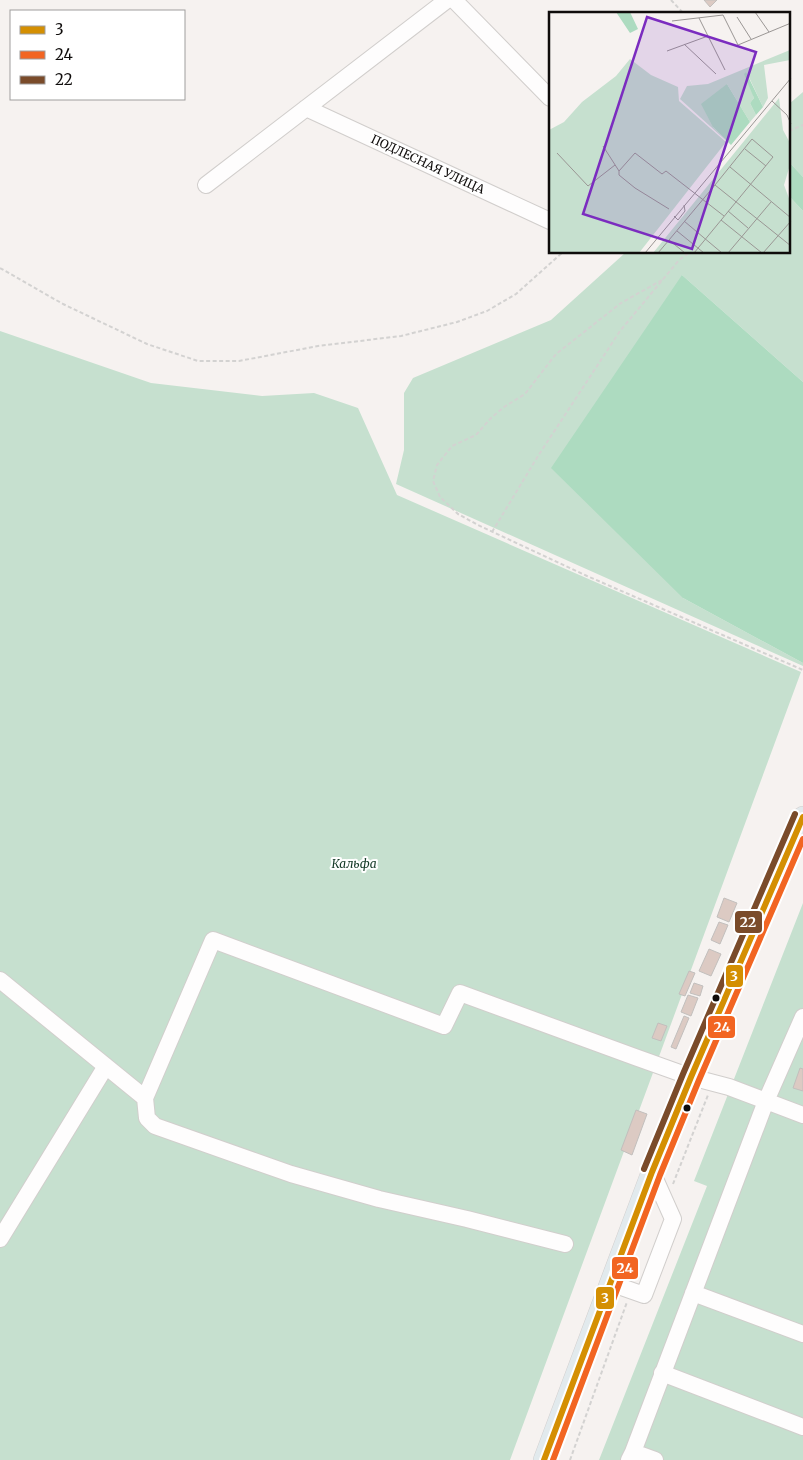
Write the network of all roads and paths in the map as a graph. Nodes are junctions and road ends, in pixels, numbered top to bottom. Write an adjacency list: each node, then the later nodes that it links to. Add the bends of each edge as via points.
1 (447, 0): 6 (street)
2 (454, 0): 5 (street)
3 (671, 0): 4 (path)
4 (682, 12)
5 (549, 97)
6 (306, 108): 9 (street); 10 (street, ПОДЛЕСНАЯ УЛИЦА)
7 (803, 125): 8 (path)
8 (790, 131)
9 (206, 185)
10 (549, 221)
11 (561, 254): 13 (path, via 516,294 487,311 457,322 401,336 318,346 239,362 198,361 147,344 63,304)
12 (687, 254): 14 (path)
13 (0, 268)
14 (662, 280): 15 (path, via 620,331); 15 (path, via 621,302 556,354 525,394 504,407 476,435 452,446 437,465 433,481 440,497 458,514)
15 (492, 532): 16 (path)
16 (803, 670)
17 (803, 818): 21 (main road)
18 (0, 980): 20 (street)
19 (803, 1017): 24 (street)
20 (106, 1066): 23 (street); 28 (street)
21 (691, 1077): 23 (street, via 460,993 444,1026 213,940); 24 (street); 26 (main road)
22 (709, 1094): 27 (path)
23 (146, 1098): 29 (street, via 147,1118 155,1126 291,1174)
24 (766, 1101): 25 (street); 32 (street)
25 (803, 1115)
26 (652, 1172): 27 (street); 30 (main road)
27 (666, 1202): 31 (street, via 673,1219 644,1295)
28 (0, 1239)
29 (565, 1244)
30 (610, 1283): 31 (street); 37 (main road)
31 (631, 1291): 38 (path)
32 (693, 1293): 33 (street); 34 (street)
33 (803, 1334)
34 (662, 1373): 35 (street); 36 (street)
35 (803, 1428)
36 (631, 1456): 39 (street)
37 (544, 1460)
38 (570, 1460)
39 (655, 1460)

